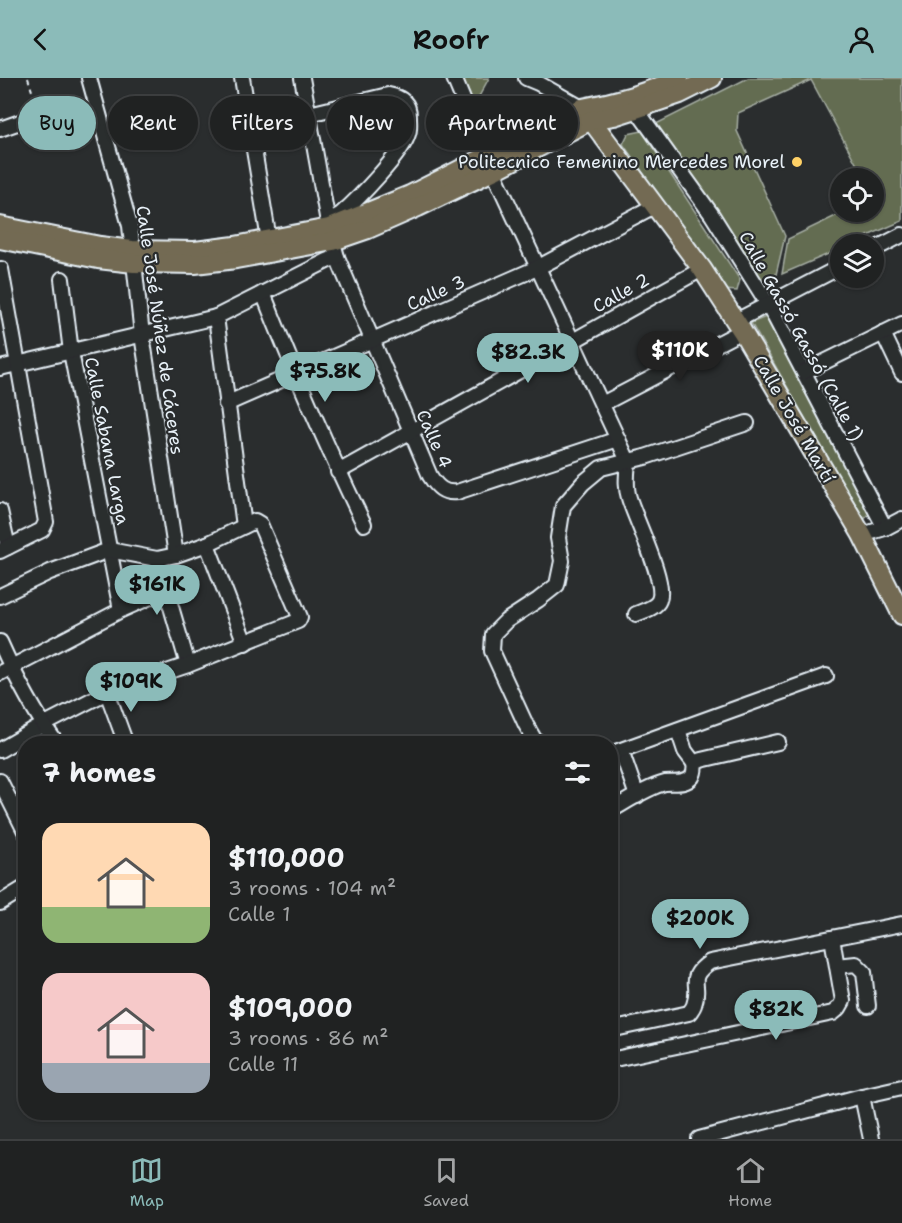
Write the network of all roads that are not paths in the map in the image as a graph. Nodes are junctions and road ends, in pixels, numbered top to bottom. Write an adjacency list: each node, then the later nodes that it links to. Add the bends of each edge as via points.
1 (89, 78): 26 (street, Calle José Núñez de Cáceres, via 130,225)
2 (242, 78): 8 (street)
3 (302, 78): 9 (street, Calle 4)
4 (454, 78): 17 (street)
5 (526, 78): 12 (street, Calle José Martí)
6 (679, 78): 12 (main road)
7 (712, 78): 10 (main road)
8 (245, 96)
9 (305, 96)
10 (636, 109): 12 (main road, via 615,116); 33 (street, Calle Gassó Gassó (Calle 1), via 712,215)
11 (315, 112): 21 (street, via 388,95 399,97 409,111 408,135 400,151 339,215)
12 (587, 114): 17 (main road); 18 (main road, Calle José Martí)
13 (18, 123): 14 (street)
14 (0, 129)
15 (255, 150): 23 (street)
16 (315, 150): 21 (street, Calle 4)
17 (490, 164): 21 (main road, via 410,195); 28 (street)
18 (656, 205): 28 (street, Calle 3); 29 (main road, Calle José Martí)
19 (0, 226): 25 (main road)
20 (902, 235): 24 (street)
21 (332, 237): 23 (main road); 26 (main road, via 236,259 195,264); 32 (street, via 327,261); 39 (street, Calle 4)
22 (0, 239): 25 (main road)
23 (269, 240): 26 (main road)
24 (884, 244)
25 (72, 247): 26 (main road, via 98,259)
26 (133, 256): 38 (street, Calle José Núñez de Cáceres)
27 (1, 268): 42 (street)
28 (537, 268): 39 (street, Calle 3); 40 (street)
29 (702, 269): 36 (main road, Calle José Martí); 40 (street, Calle 2)
30 (830, 272): 33 (street)
31 (62, 279): 41 (street, Calle Sabana Larga)
32 (263, 293): 34 (street); 46 (street)
33 (768, 304): 36 (street); 44 (street, Calle Gassó Gassó (Calle 1))
34 (216, 317): 38 (street); 47 (street)
35 (902, 324): 37 (street)
36 (739, 326): 48 (street); 59 (main road, Calle José Martí)
37 (883, 333): 44 (street); 45 (street)
38 (142, 335): 41 (street); 63 (street, Calle José Núñez de Cáceres)
39 (373, 340): 46 (street, Calle 3); 50 (street, Calle 4)
40 (573, 341): 48 (street); 50 (street, Calle 2)
41 (71, 351): 42 (street); 62 (street, Calle Sabana Larga)
42 (18, 364): 43 (street); 61 (street, via 46,522 42,530)
43 (0, 368)
44 (804, 372): 58 (street, Calle Gassó Gassó (Calle 1))
45 (902, 373)
46 (296, 375): 47 (street, Calle 3); 53 (street)
47 (226, 404): 56 (street)
48 (602, 404): 51 (street)
49 (747, 423): 52 (street)
50 (410, 432): 51 (street, Calle 4, via 434,483 452,493); 53 (street, Calle 2)
51 (618, 439): 52 (street)
52 (628, 461): 69 (street, via 626,487 647,543 661,597 657,604); 81 (street, via 601,468 563,506 558,538 562,561 557,585 493,634 492,651)
53 (338, 472): 57 (street)
54 (0, 511): 61 (street)
55 (902, 519): 58 (street)
56 (249, 524): 60 (street); 71 (street, via 260,524 300,616 298,621)
57 (364, 524)
58 (885, 528): 59 (street)
59 (862, 535): 67 (main road, Calle José Martí)
60 (207, 544): 63 (street); 71 (street)
61 (4, 549)
62 (109, 550): 64 (street); 66 (street); 68 (street, Calle Sabana Larga)
63 (176, 555): 64 (street)
64 (157, 559): 65 (street)
65 (166, 590): 68 (street); 72 (street)
66 (0, 596)
67 (900, 605)
68 (121, 610): 73 (street)
69 (636, 614)
70 (0, 642): 73 (street)
71 (245, 643): 72 (street)
72 (188, 665): 75 (street)
73 (6, 670): 76 (street)
74 (826, 676): 77 (street)
75 (107, 692): 76 (street); 80 (street)
76 (43, 725): 78 (street); 79 (street)
77 (678, 730): 85 (street); 87 (street)
78 (24, 736)
79 (51, 736)
80 (123, 736)
81 (532, 736)
82 (18, 740): 84 (street)
83 (778, 742): 87 (street)
84 (0, 750)
85 (618, 751)
86 (618, 756): 89 (street)
87 (694, 763): 89 (street, via 692,777 686,781 656,786)
88 (0, 781): 91 (street)
89 (638, 796): 90 (street)
90 (618, 807)
91 (18, 817)
92 (18, 892): 93 (street)
93 (0, 903)
94 (902, 924): 95 (street)
95 (832, 938): 96 (street); 98 (street, via 710,962 695,977 695,1003 689,1013)
96 (837, 966): 97 (street, via 856,964 864,972); 99 (street, via 843,1001 833,1012)
97 (868, 1006)
98 (618, 1028)
99 (618, 1058)
100 (902, 1087): 101 (street)
101 (862, 1096): 102 (street); 103 (street)
102 (699, 1139)
103 (871, 1139)

